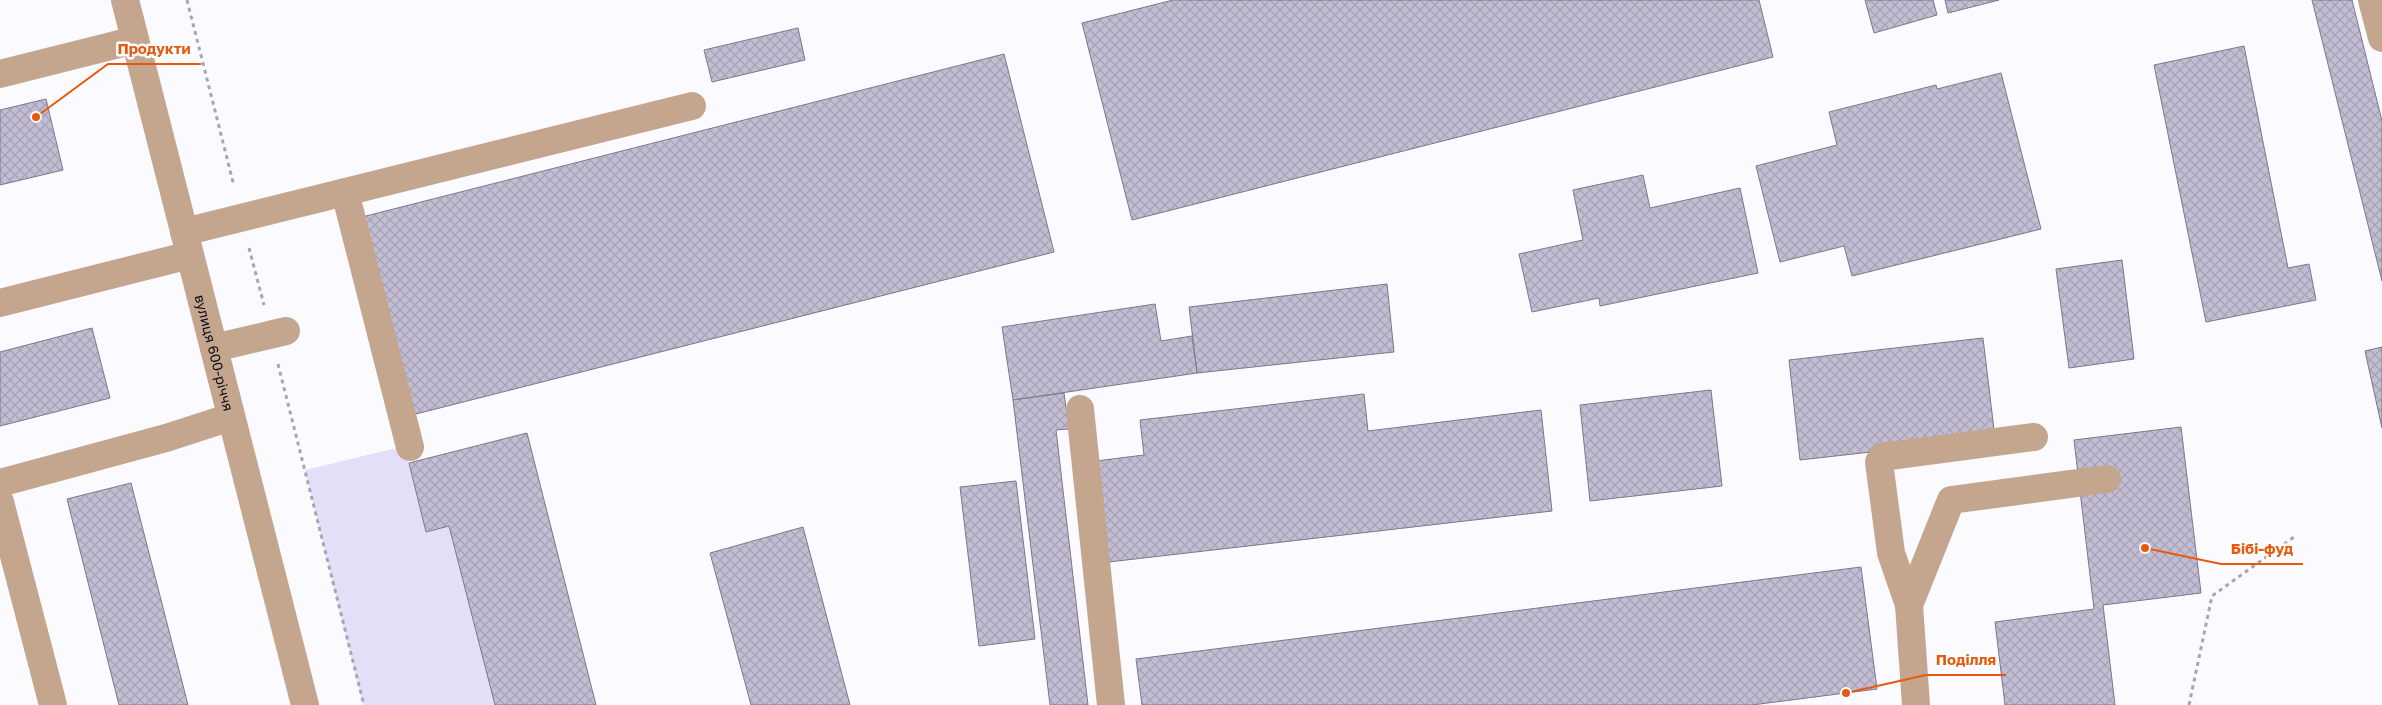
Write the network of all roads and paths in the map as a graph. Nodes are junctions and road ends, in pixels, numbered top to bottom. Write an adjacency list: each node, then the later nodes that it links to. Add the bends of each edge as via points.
1 (125, 0): 4 (street, вулиця 600-річчя)
2 (2372, 0): 3 (street)
3 (2382, 38)
4 (136, 40): 5 (street); 8 (street, вулиця 600-річчя)
5 (0, 74)
6 (692, 106): 7 (street)
7 (345, 192): 8 (street); 15 (street)
8 (187, 243): 9 (street); 11 (street, вулиця 600-річчя)
9 (0, 303)
10 (286, 331): 11 (street)
11 (214, 348): 13 (street, вулиця 600-річчя)
12 (1080, 408): 23 (street)
13 (232, 417): 17 (street); 22 (street, вулиця 600-річчя)
14 (2034, 437): 20 (street, via 1882,456 1879,462 1891,553)
15 (410, 447)
16 (2107, 479): 20 (street, via 1950,500)
17 (0, 483)
18 (0, 502): 21 (street)
19 (2294, 537): 25 (path, via 2212,596)
20 (1909, 605): 24 (street)
21 (53, 705)
22 (305, 705)
23 (1112, 705)
24 (1916, 705)
25 (2189, 705)

